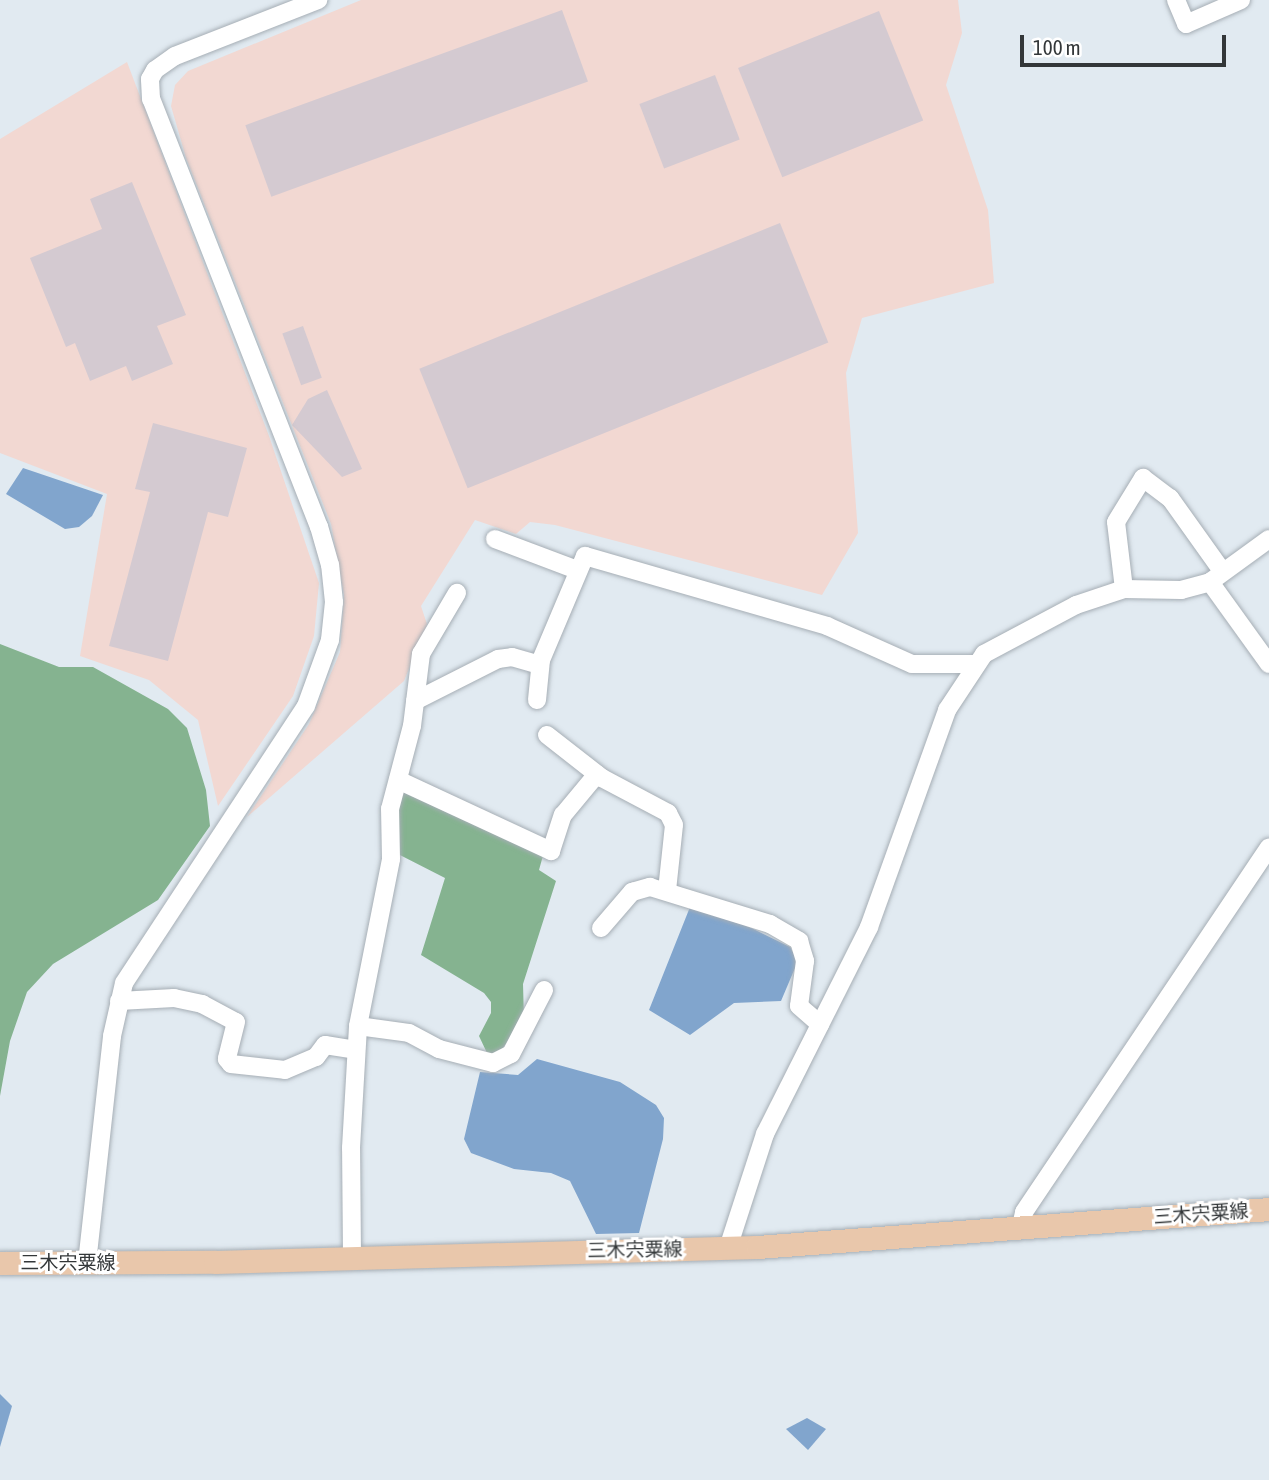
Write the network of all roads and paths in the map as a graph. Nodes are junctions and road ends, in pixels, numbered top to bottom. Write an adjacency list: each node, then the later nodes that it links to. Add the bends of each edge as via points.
1 (318, 0): 22 (street, via 175,56 155,69 150,79 151,99 319,527 334,602 330,640 306,706 132,965)
2 (1176, 0): 3 (street, via 1186,24)
3 (1241, 0)
4 (495, 539): 6 (street)
5 (1269, 540): 7 (street)
6 (577, 570): 10 (street, via 585,556 592,555 827,626 912,664); 12 (street)
7 (1216, 577): 8 (street, via 1181,590); 8 (street, via 1170,498 1143,478 1116,523); 11 (street)
8 (1124, 589): 10 (street, via 1076,605 1014,636 984,654)
9 (457, 593): 14 (street, via 421,654)
10 (977, 664): 23 (street, via 947,710 874,914)
11 (1269, 664)
12 (540, 665): 13 (street); 14 (street, via 512,657 498,659)
13 (537, 700)
14 (415, 701): 17 (street)
15 (547, 735): 16 (street)
16 (597, 774): 17 (street, via 563,816 551,850); 19 (street, via 672,819)
17 (398, 780): 24 (street, via 390,809 391,859)
18 (1269, 848): 27 (street, via 1024,1212)
19 (667, 891): 20 (street, via 637,888); 23 (street, via 770,924 799,941 805,961 799,1006)
20 (601, 928)
21 (544, 990): 24 (street, via 511,1054 493,1063 439,1049 409,1033)
22 (118, 1001): 25 (street, via 174,998 202,1004 236,1022 227,1059 231,1064 285,1070 316,1056 325,1045); 31 (street)
23 (820, 1024): 28 (street, via 765,1134)
24 (358, 1026): 25 (street)
25 (356, 1049): 29 (street)
26 (1269, 1209): 27 (main road, 三木宍粟線)
27 (1020, 1230): 28 (main road, 三木宍粟線)
28 (728, 1248): 29 (main road, 三木宍粟線)
29 (352, 1255): 31 (main road, 三木宍粟線)
30 (0, 1263): 31 (main road, 三木宍粟線)
31 (87, 1263)

